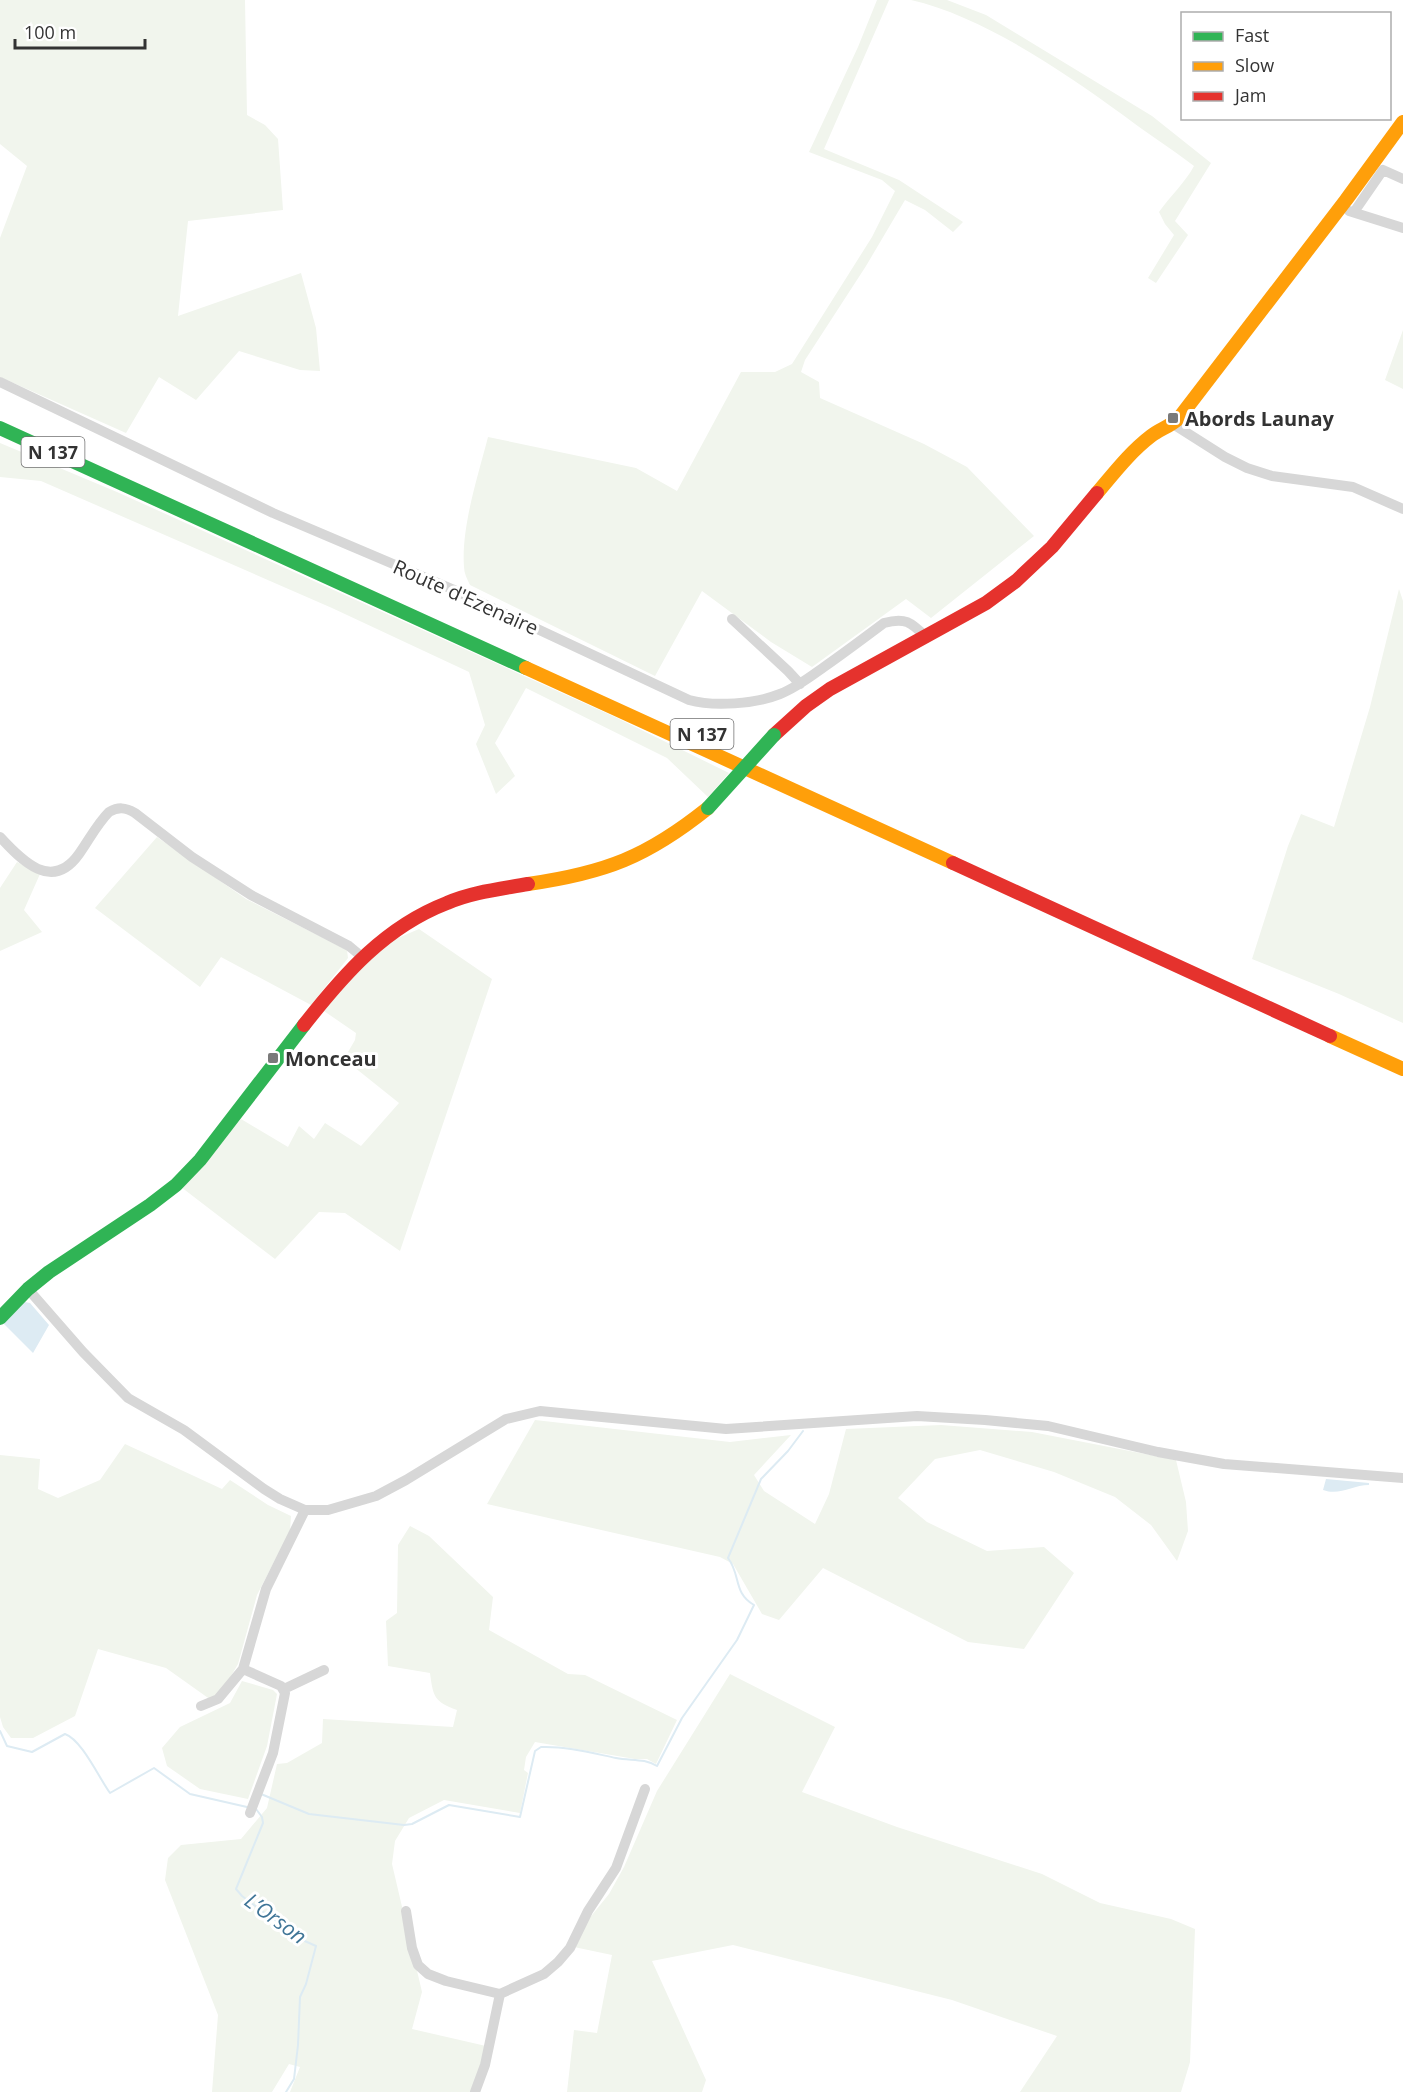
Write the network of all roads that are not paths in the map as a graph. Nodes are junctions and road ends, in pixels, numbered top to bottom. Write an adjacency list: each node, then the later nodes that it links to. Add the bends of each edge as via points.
1 (1403, 122): 3 (main road)
2 (1403, 179): 4 (street, via 1383,170)
3 (1340, 208): 4 (street); 8 (main road)
4 (1354, 212): 5 (street)
5 (1403, 228)
6 (0, 382): 13 (street, Route d'Ezenaire, via 273,513 452,589 688,700 701,704 757,700)
7 (0, 414): 16 (main road, N 137)
8 (1173, 424): 10 (street, via 1248,468 1272,476 1353,487); 12 (main road, via 1131,453 1049,549 1016,581 986,603)
9 (0, 428): 17 (main road, N 137)
10 (1403, 509)
11 (732, 619): 13 (street)
12 (926, 636): 13 (street, Route d'Ezenaire, via 906,620 884,623); 15 (main road, bridge, via 806,706 708,808 659,844 594,872 450,901 394,929)
13 (800, 684)
14 (0, 837): 15 (street, via 26,863 40,870 55,871 68,866 109,812 126,808 251,895)
15 (362, 956): 18 (main road, via 330,990 200,1160 176,1185)
16 (1403, 1055)
17 (1403, 1069)
18 (28, 1289): 19 (main road); 21 (street, via 128,1398 184,1430 264,1490)
19 (0, 1318)
20 (1403, 1478): 21 (street, via 1224,1464 1048,1426 984,1420 917,1416 726,1429 540,1411 506,1419 376,1496 328,1510)
21 (305, 1510): 22 (street, via 266,1589)
22 (243, 1669): 24 (street); 25 (street, via 219,1699)
23 (324, 1670): 24 (street)
24 (284, 1689): 27 (street, via 273,1753)
25 (201, 1706)
26 (645, 1789): 29 (street, via 616,1868 570,1948 544,1974)
27 (250, 1813)
28 (406, 1911): 29 (street, via 412,1948 418,1965 428,1974)
29 (500, 1994): 30 (street, via 485,2065)
30 (475, 2092)

